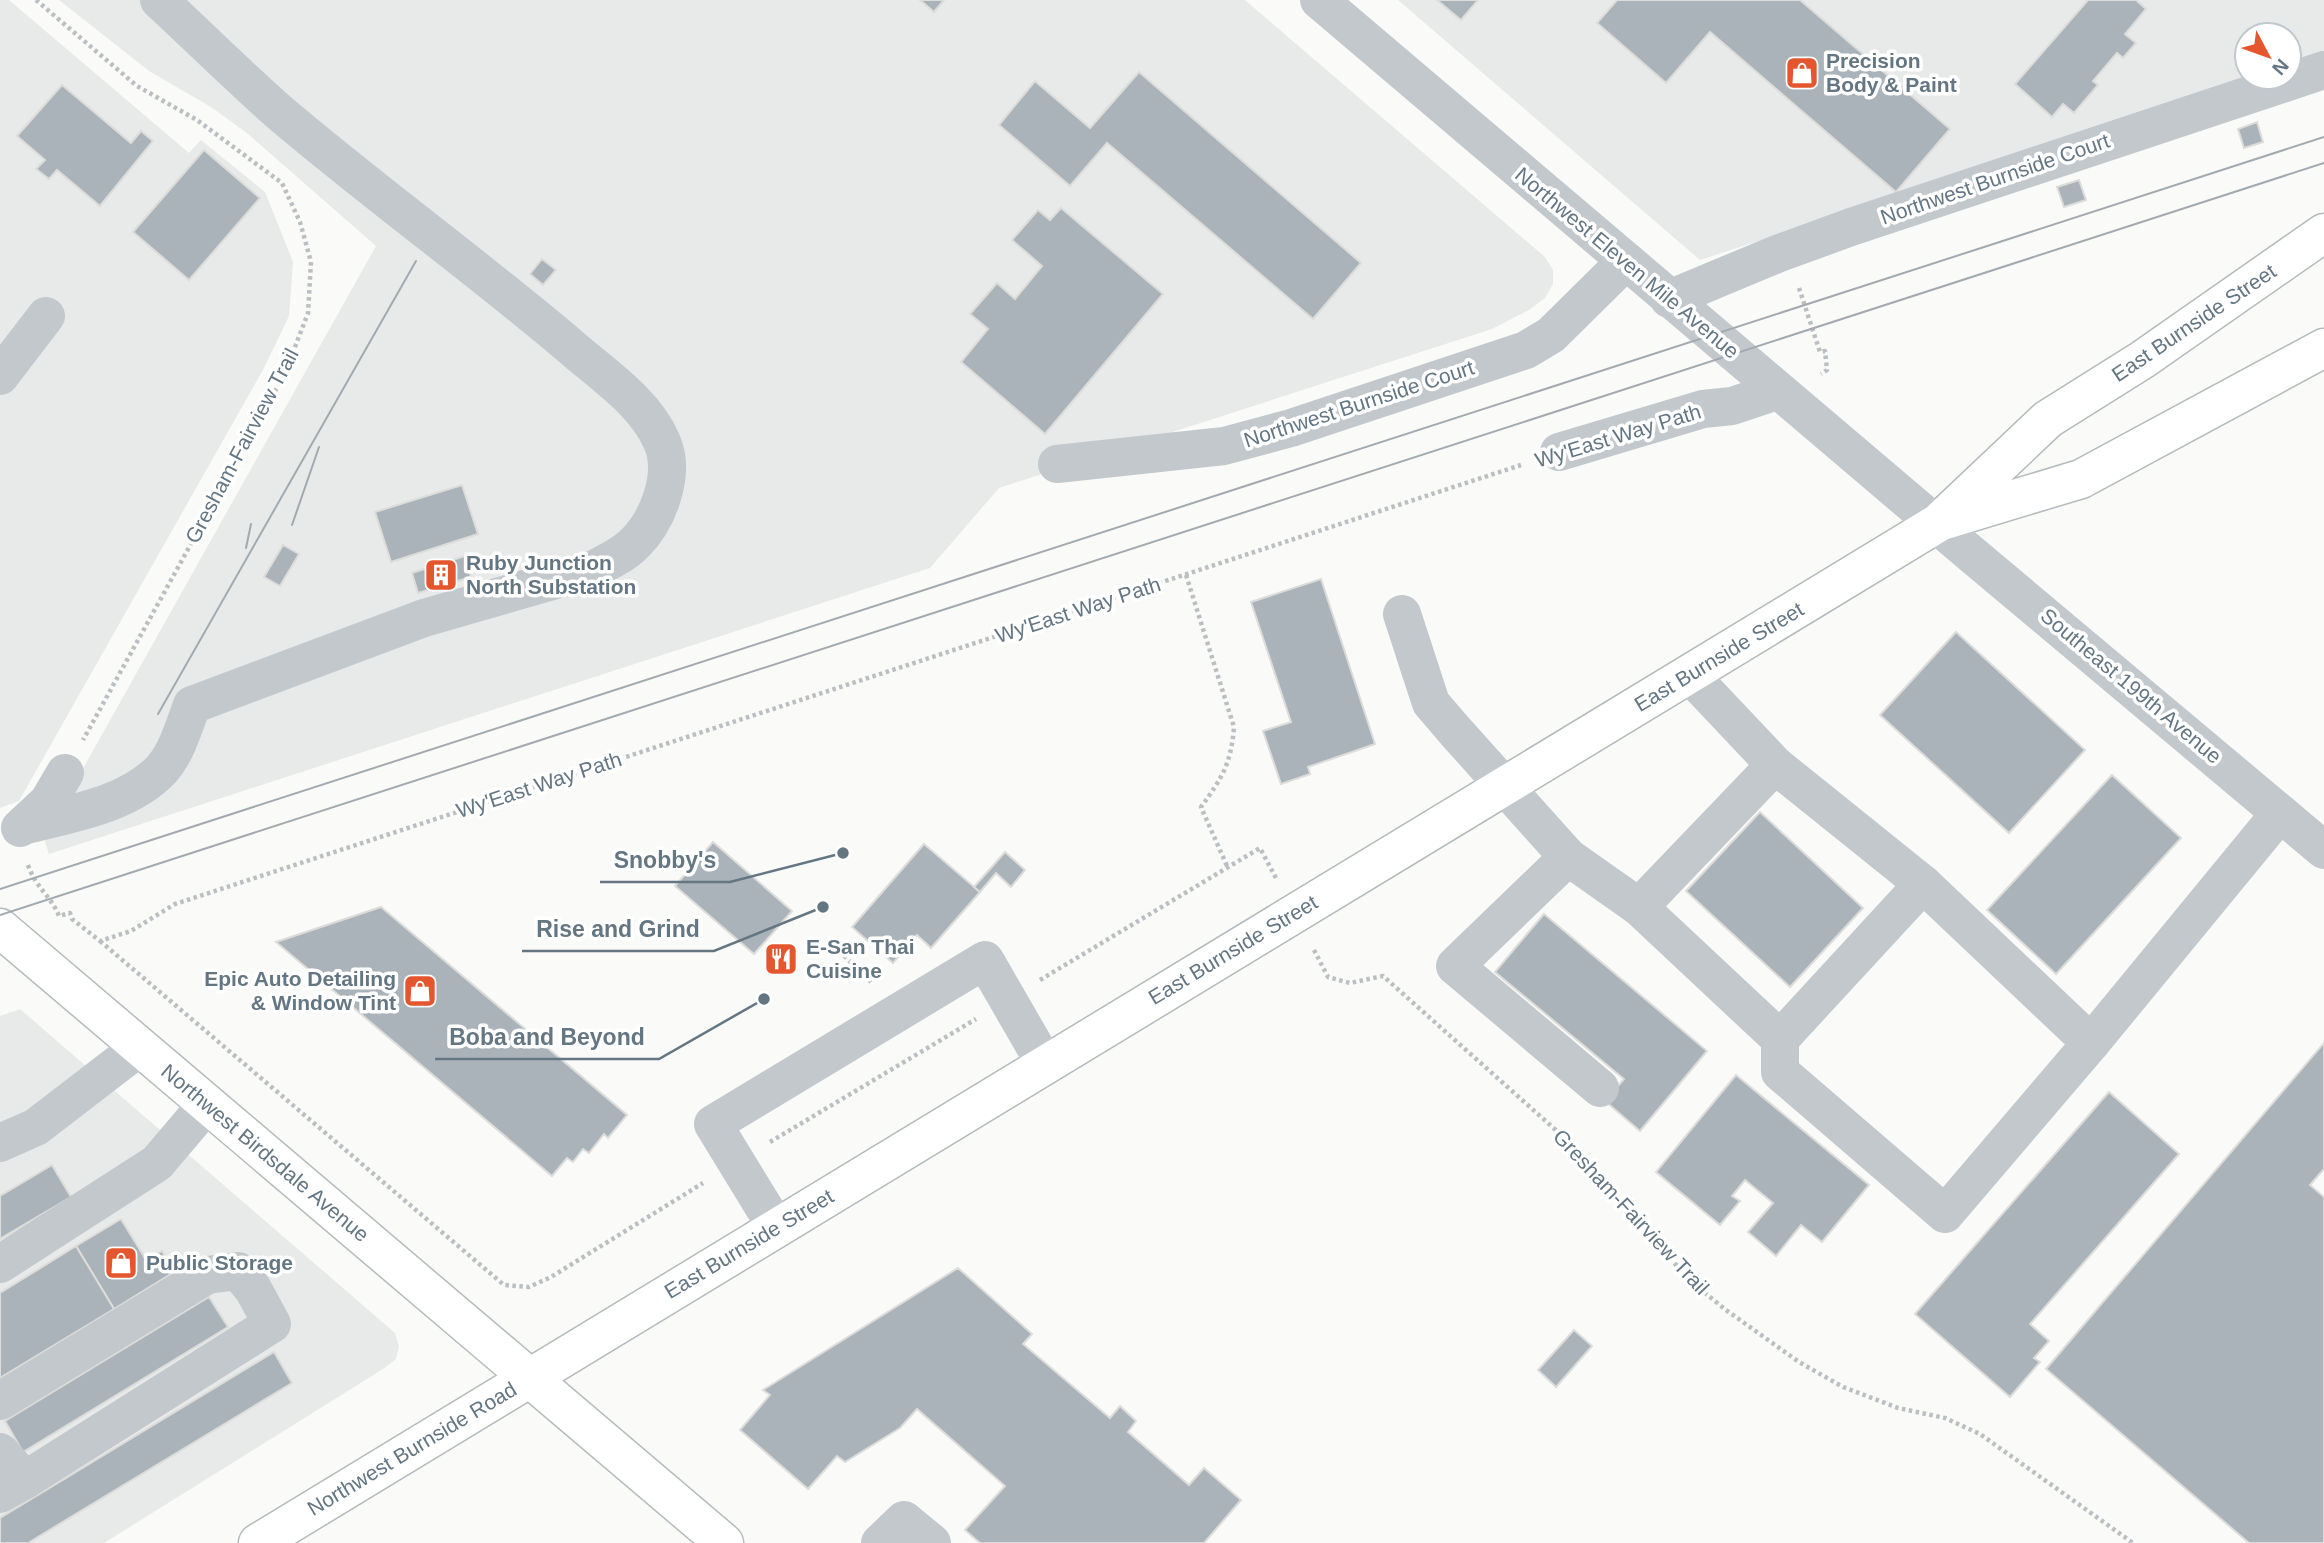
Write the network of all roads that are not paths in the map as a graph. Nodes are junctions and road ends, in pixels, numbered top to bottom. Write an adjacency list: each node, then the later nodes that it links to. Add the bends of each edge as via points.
1 (159, 0): 20 (street, via 279,111 494,281 645,414 663,444 664,484 646,530 612,560 424,618 192,705 163,768 146,783)
2 (1319, 0): 5 (street, Northwest Eleven Mile Avenue)
3 (2324, 70): 6 (street, Northwest Burnside Court, via 1864,223)
4 (2324, 233): 13 (main road, East Burnside Street, via 2163,346 2048,419)
5 (1626, 261): 6 (street, Northwest Eleven Mile Avenue); 12 (street, Northwest Burnside Court, via 1551,335 1526,350 1224,446)
6 (1669, 299): 10 (street, Northwest Eleven Mile Avenue)
7 (46, 316): 9 (street)
8 (2324, 348): 13 (main road, East Burnside Street, via 2081,479)
9 (0, 376)
10 (1777, 391): 11 (street, Wy'East Way Path, via 1732,406 1703,408); 13 (street, Northwest Eleven Mile Avenue)
11 (1559, 452)
12 (1057, 464)
13 (1938, 523): 15 (main road, East Burnside Street); 19 (street, Southeast 199th Avenue)
14 (1402, 614): 18 (street, via 1431,703)
15 (1690, 675): 16 (street); 18 (main road, East Burnside Street)
16 (1775, 765): 23 (street); 24 (street)
17 (65, 773): 20 (street)
18 (1505, 786): 22 (street); 29 (main road, East Burnside Street)
19 (2280, 813): 21 (street, Southeast 199th Avenue); 27 (street)
20 (16, 840)
21 (2324, 850)
22 (1568, 857): 24 (street); 30 (street, via 1455,966)
23 (1923, 884): 26 (street); 27 (street)
24 (1639, 907): 26 (street)
25 (0, 928): 28 (main road, Northwest Birdsdale Avenue)
26 (1780, 1039): 27 (street, via 1780,1072 1945,1214)
27 (2091, 1043)
28 (140, 1047): 31 (main road, Northwest Birdsdale Avenue); 32 (street, via 36,1127)
29 (1045, 1064): 33 (main road, East Burnside Street); 33 (street, via 985,960 713,1124)
30 (1600, 1088)
31 (207, 1104): 34 (street, via 157,1163); 35 (main road, Northwest Birdsdale Avenue)
32 (0, 1143)
33 (776, 1227): 35 (main road, East Burnside Street)
34 (0, 1264)
35 (530, 1377): 39 (main road, Northwest Burnside Road); 40 (main road, Northwest Birdsdale Avenue)
36 (0, 1401): 38 (street, via 207,1275 238,1271 272,1324)
37 (0, 1452): 38 (street)
38 (13, 1487)
39 (258, 1543)
40 (724, 1543)
41 (880, 1543): 42 (street, via 904,1520)
42 (932, 1543)

